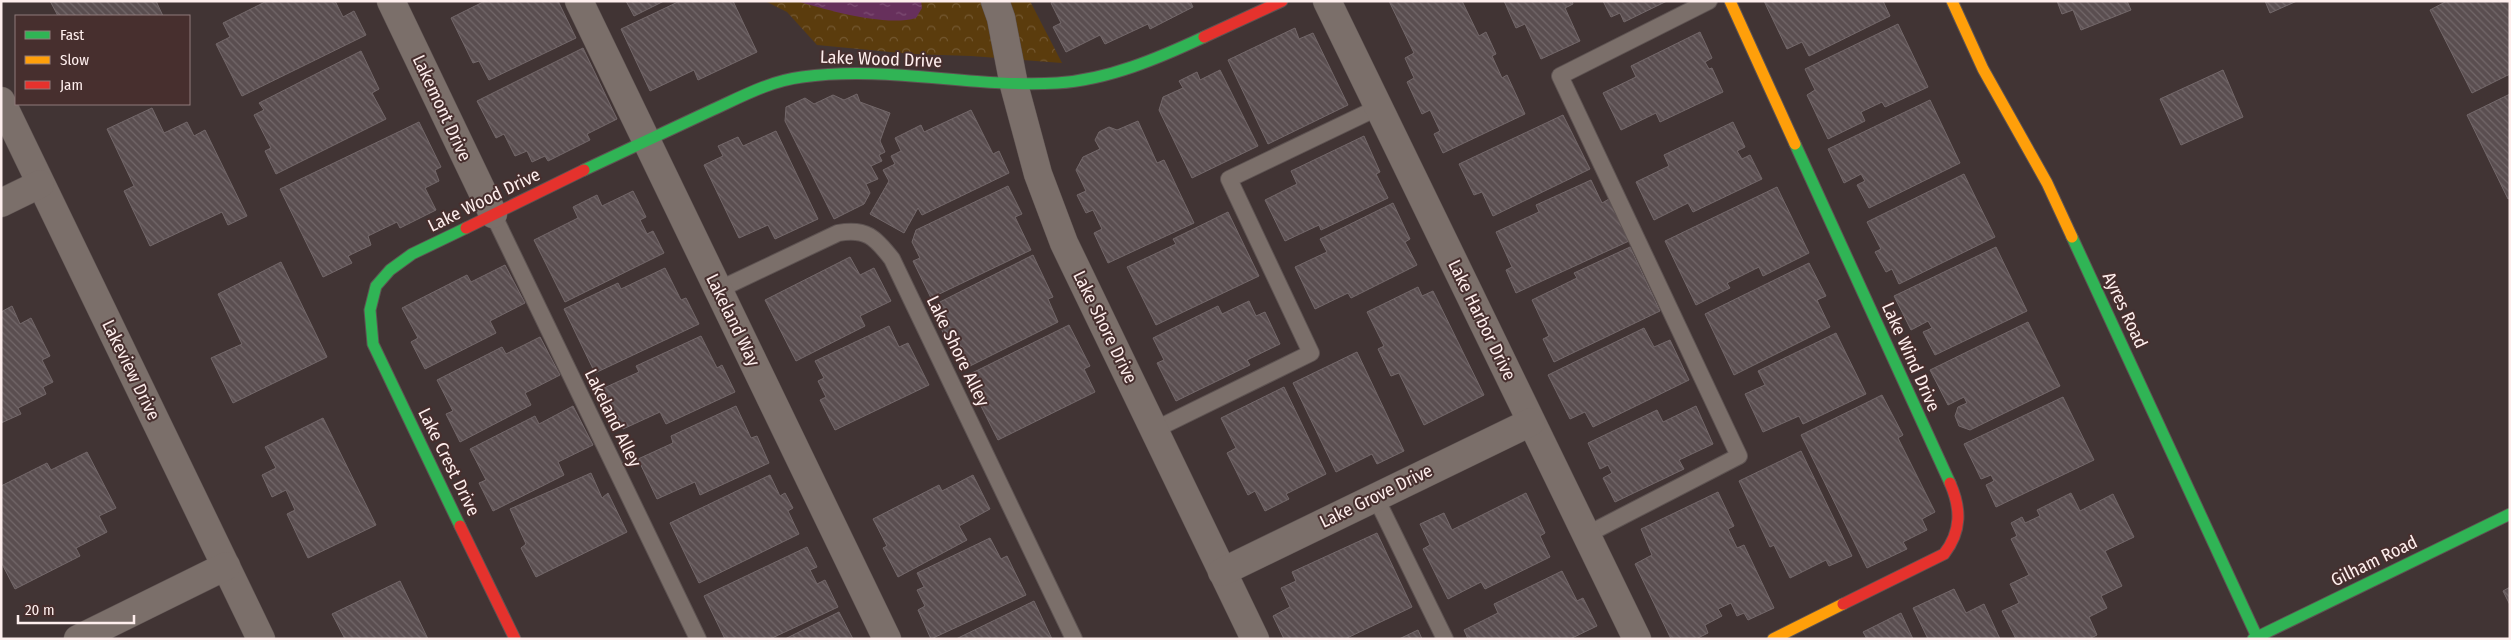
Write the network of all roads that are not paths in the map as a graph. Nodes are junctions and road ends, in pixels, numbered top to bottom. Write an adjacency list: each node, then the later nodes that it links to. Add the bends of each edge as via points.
1 (391, 1): 15 (street, Lakemont Drive)
2 (579, 1): 12 (street, Lakeland Way)
3 (995, 1): 9 (street, Lake Shore Drive)
4 (1282, 1): 9 (street, Lake Wood Drive, via 1148,60 1101,77 1060,83)
5 (1327, 1): 11 (street, Lake Harbor Drive)
6 (1709, 1): 22 (lane, via 1560,76 1739,456)
7 (1730, 1): 35 (street, Lake Wind Drive, via 1957,499 1960,514 1959,529 1944,554)
8 (1952, 1): 25 (street, Ayres Road, via 1984,69 2047,183)
9 (1014, 84): 12 (street, Lake Wood Drive, via 873,73 784,78); 19 (street, Lake Shore Drive, via 1038,174 1064,243)
10 (1, 101): 13 (street, Lakeview Drive)
11 (1379, 107): 18 (street, Lake Harbor Drive); 19 (lane, via 1229,179 1311,353)
12 (646, 142): 15 (street, Lake Wood Drive); 16 (street, Lakeland Way)
13 (40, 184): 14 (street); 23 (street, Lakeview Drive)
14 (1, 203)
15 (492, 214): 17 (street, Lake Wood Drive, via 391,268); 29 (lane, Lakeland Alley)
16 (718, 290): 30 (street, Lakeland Way); 31 (lane, Lake Shore Alley, via 838,233 853,230 867,234 880,244 892,259)
17 (371, 296): 28 (street, Lake Crest Drive, via 368,319 372,344)
18 (1531, 422): 20 (street, Lake Grove Drive); 22 (street, Lake Harbor Drive)
19 (1154, 430): 24 (street, Lake Shore Drive)
20 (1375, 496): 24 (street, Lake Grove Drive); 33 (lane)
21 (2510, 514): 25 (street, Gilham Road)
22 (1586, 535): 34 (street, Lake Harbor Drive)
23 (226, 566): 26 (street); 27 (street, Lakeview Drive)
24 (1222, 572): 32 (street, Lake Shore Drive)
25 (2255, 638)
26 (78, 639)
27 (261, 639)
28 (515, 639)
29 (698, 639)
30 (888, 639)
31 (1074, 639)
32 (1254, 639)
33 (1444, 639)
34 (1637, 639)
35 (1773, 639)

